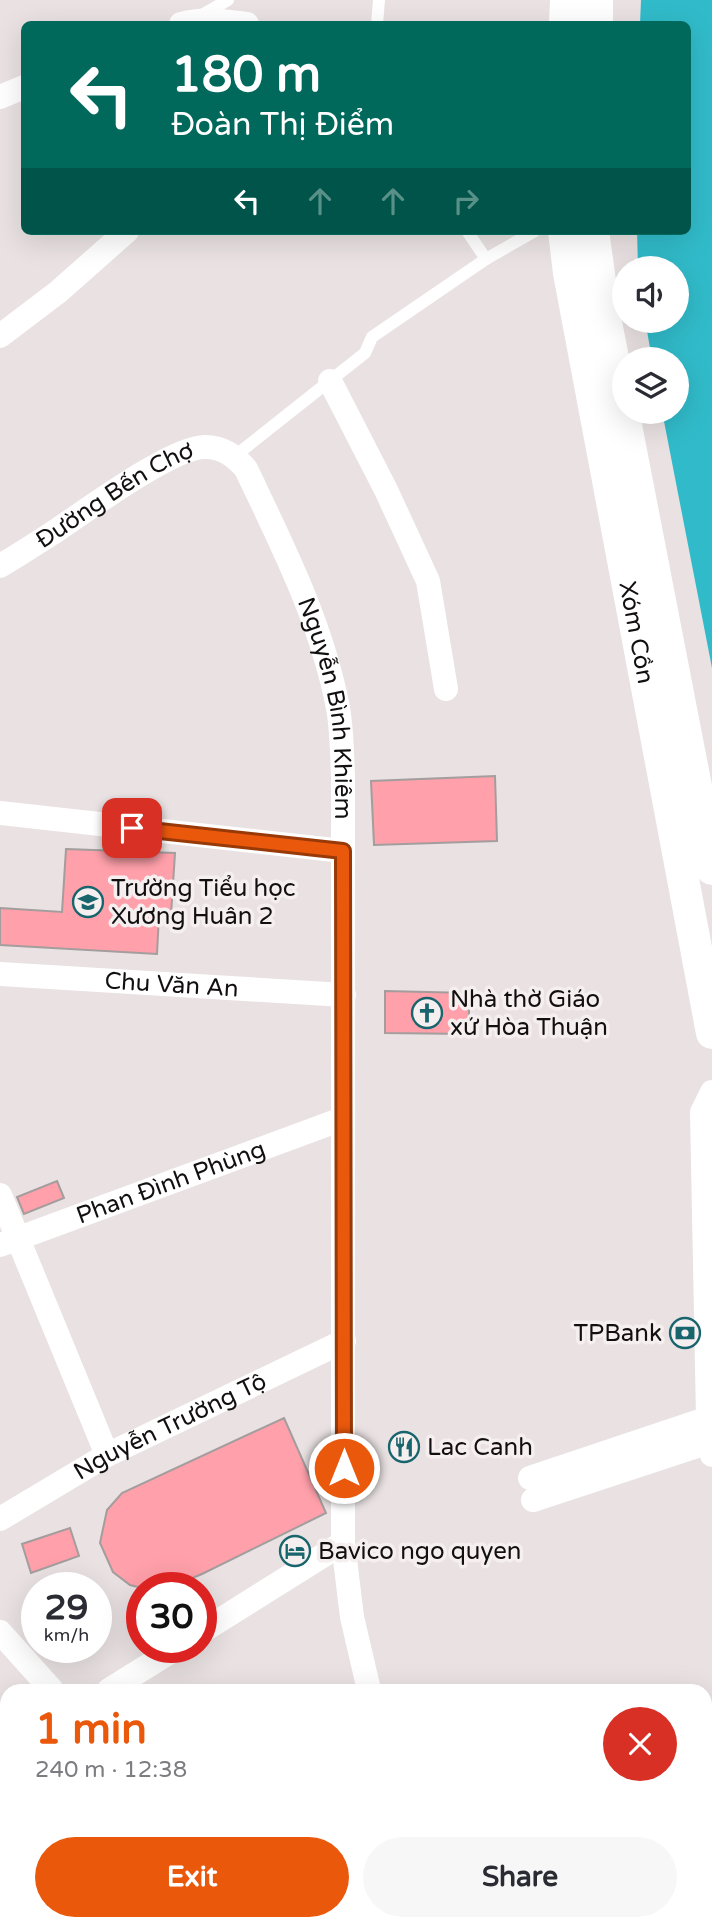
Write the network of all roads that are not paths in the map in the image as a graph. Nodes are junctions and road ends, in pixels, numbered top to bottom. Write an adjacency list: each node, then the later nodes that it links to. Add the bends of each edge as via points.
1 (228, 0): 5 (lane)
2 (379, 0): 6 (lane)
3 (566, 0): 7 (street)
4 (597, 0): 8 (street)
5 (190, 21)
6 (377, 21)
7 (565, 21)
8 (597, 21)
9 (122, 235): 15 (street)
10 (470, 235): 14 (lane)
11 (528, 235): 14 (lane)
12 (564, 235): 25 (street, Xóm Cồn)
13 (594, 235): 22 (street, Xóm Cồn)
14 (485, 259): 16 (lane, via 372,337 365,354)
15 (0, 336)
16 (330, 381): 17 (lane); 19 (street, via 428,581)
17 (235, 456): 18 (street, Đường Bến Chợ, via 218,448 184,451); 21 (street, Nguyễn Bình Khiêm, via 246,469 302,587 328,666 338,710)
18 (0, 566)
19 (446, 689)
20 (0, 813): 21 (street)
21 (343, 851): 24 (street, Nguyễn Bình Khiêm)
22 (712, 869)
23 (0, 974): 24 (street, Chu Văn An)
24 (344, 995): 27 (street, Nguyễn Bình Khiêm)
25 (712, 1033)
26 (712, 1092): 31 (street, via 702,1112)
27 (342, 1119): 29 (street, Phan Đình Phùng); 30 (street, Nguyễn Bình Khiêm)
28 (0, 1195): 29 (street)
29 (9, 1242): 32 (street)
30 (344, 1341): 32 (street, Nguyễn Trường Tộ); 35 (street, Nguyễn Bình Khiêm)
31 (711, 1435): 33 (street)
32 (107, 1455): 34 (street, Nguyễn Trường Tộ)
33 (531, 1489)
34 (0, 1519)
35 (343, 1543): 36 (street); 41 (street, Nguyễn Bình Khiêm, via 352,1617)
36 (217, 1622)
37 (0, 1632): 39 (street)
38 (152, 1663): 40 (street)
39 (47, 1684)
40 (119, 1684)
41 (368, 1684)

